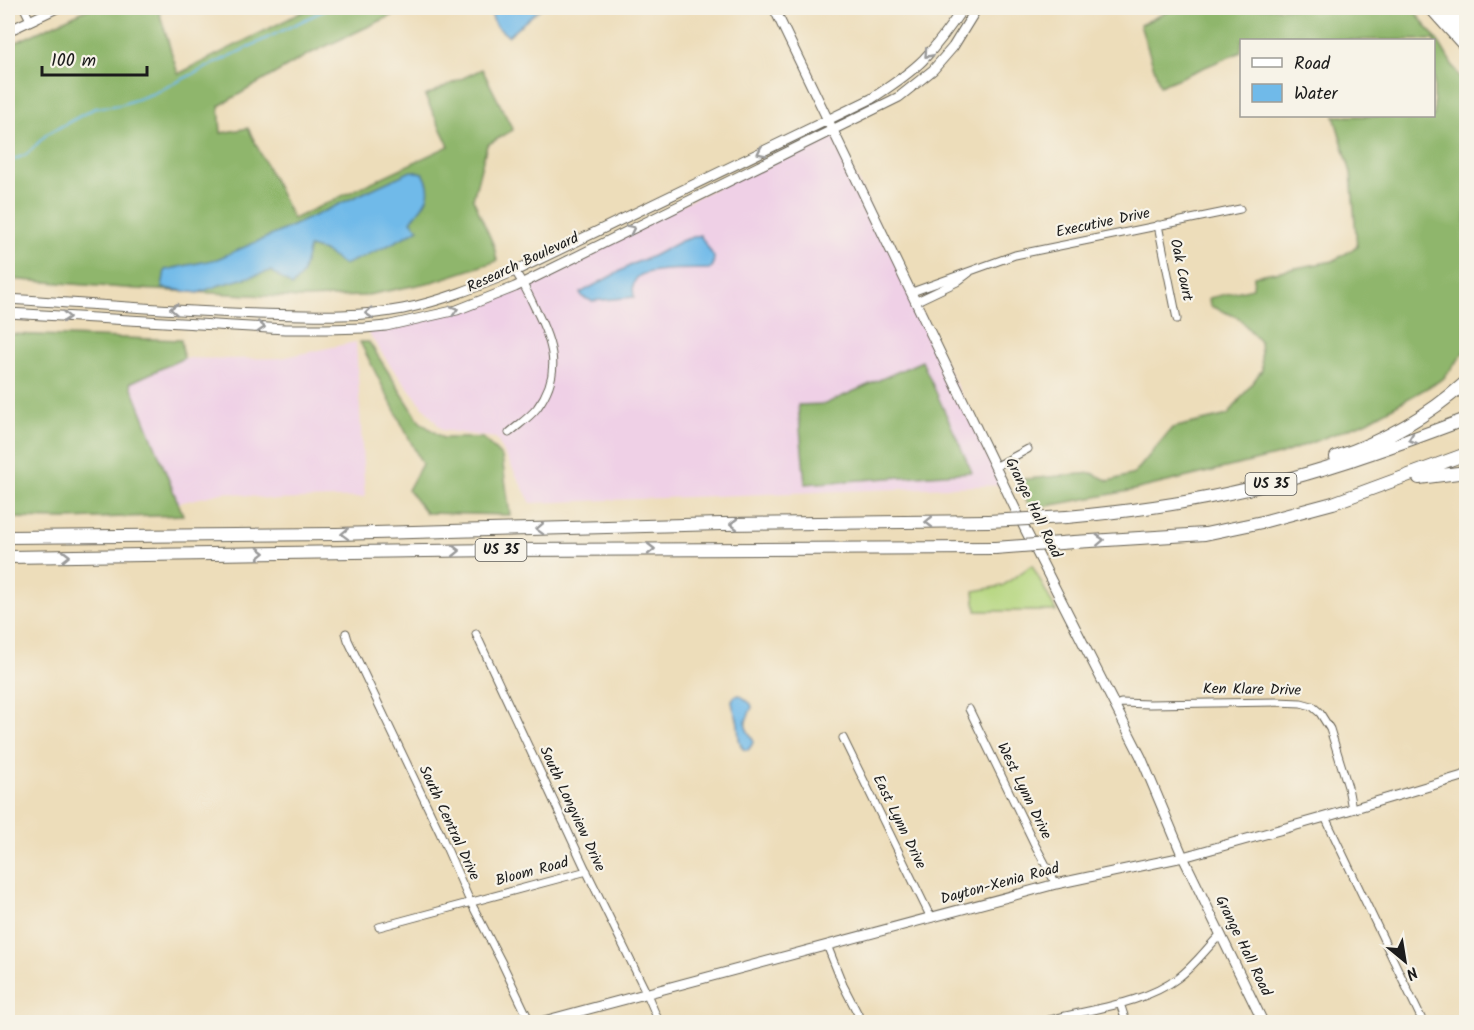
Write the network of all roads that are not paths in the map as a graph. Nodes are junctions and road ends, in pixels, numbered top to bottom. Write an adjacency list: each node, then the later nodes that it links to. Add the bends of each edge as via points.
1 (24, 8): 8 (street)
2 (57, 8): 8 (main road)
3 (774, 8): 12 (main road, Grange Hall Road)
4 (963, 8): 12 (main road, Research Boulevard, one-way to 12, via 945,35 900,80)
5 (977, 8): 13 (main road, Research Boulevard, via 953,47 899,98)
6 (1431, 8): 11 (highway)
7 (1444, 8): 9 (highway)
8 (30, 20): 10 (main road)
9 (1467, 29)
10 (8, 31)
11 (1467, 47)
12 (828, 119): 13 (main road, Grange Hall Road); 17 (main road, Research Boulevard, one-way to 17)
13 (833, 130): 18 (main road, Research Boulevard, one-way to 13); 19 (main road, Grange Hall Road)
14 (1239, 209): 15 (street, Executive Drive)
15 (1158, 225): 16 (street, Executive Drive, via 1015,255); 23 (street, Oak Court)
16 (973, 270): 19 (street, Executive Drive); 21 (street, Executive Drive)
17 (516, 271): 18 (street); 20 (main road, Research Boulevard, one-way to 20, via 404,309 337,316)
18 (523, 282): 22 (main road, Research Boulevard, one-way to 18, via 285,329 366,328 457,310); 26 (street, via 548,334 552,368 542,400)
19 (912, 292): 21 (main road, Grange Hall Road)
20 (8, 300)
21 (916, 301): 30 (main road, Grange Hall Road)
22 (8, 313)
23 (1177, 319)
24 (1467, 382): 33 (highway, via 1422,417 1361,448 1257,480)
25 (1467, 419): 33 (highway, US 35, one-way to 33, via 1306,475 1230,494)
26 (509, 433)
27 (1467, 447): 35 (highway, US 35, via 1367,484 1268,513)
28 (1028, 449): 30 (street)
29 (1467, 454): 32 (highway)
30 (995, 467): 39 (main road, Grange Hall Road)
31 (1467, 472): 32 (highway)
32 (1396, 480): 35 (highway, via 1333,503 1262,522 1205,534)
33 (1111, 513): 34 (highway, US 35, one-way to 34, bridge, via 988,521)
34 (8, 537)
35 (1127, 539): 36 (highway, US 35, one-way to 35, bridge, via 995,548)
36 (8, 557)
37 (346, 633): 48 (street, South Central Drive)
38 (476, 634): 46 (street, South Longview Drive)
39 (1116, 705): 43 (street, Ken Klare Drive, via 1277,702 1312,706 1330,729); 45 (main road, Grange Hall Road)
40 (969, 709): 47 (street, West Lynn Drive)
41 (843, 738): 49 (street, East Lynn Drive)
42 (1467, 775): 43 (main road, Dayton-Xenia Road)
43 (1352, 808): 44 (main road, Dayton-Xenia Road)
44 (1325, 817): 45 (main road, Dayton-Xenia Road); 62 (street)
45 (1183, 857): 47 (main road, Dayton-Xenia Road); 51 (main road, Grange Hall Road)
46 (586, 871): 48 (street, Bloom Road); 53 (street, South Longview Drive)
47 (1056, 884): 49 (main road, Dayton-Xenia Road)
48 (471, 902): 50 (street, Bloom Road); 55 (street, South Central Drive)
49 (931, 918): 52 (main road, Dayton-Xenia Road)
50 (379, 927)
51 (1220, 935): 54 (street, via 1176,980); 61 (main road, Grange Hall Road)
52 (827, 945): 53 (main road, Dayton-Xenia Road); 58 (street)
53 (647, 994): 56 (main road, Dayton-Xenia Road); 57 (street, South Longview Drive)
54 (1120, 1003): 59 (street); 60 (street)
55 (530, 1023)
56 (540, 1023)
57 (659, 1023)
58 (862, 1023)
59 (1041, 1023)
60 (1126, 1023)
61 (1263, 1023)
62 (1423, 1023)

